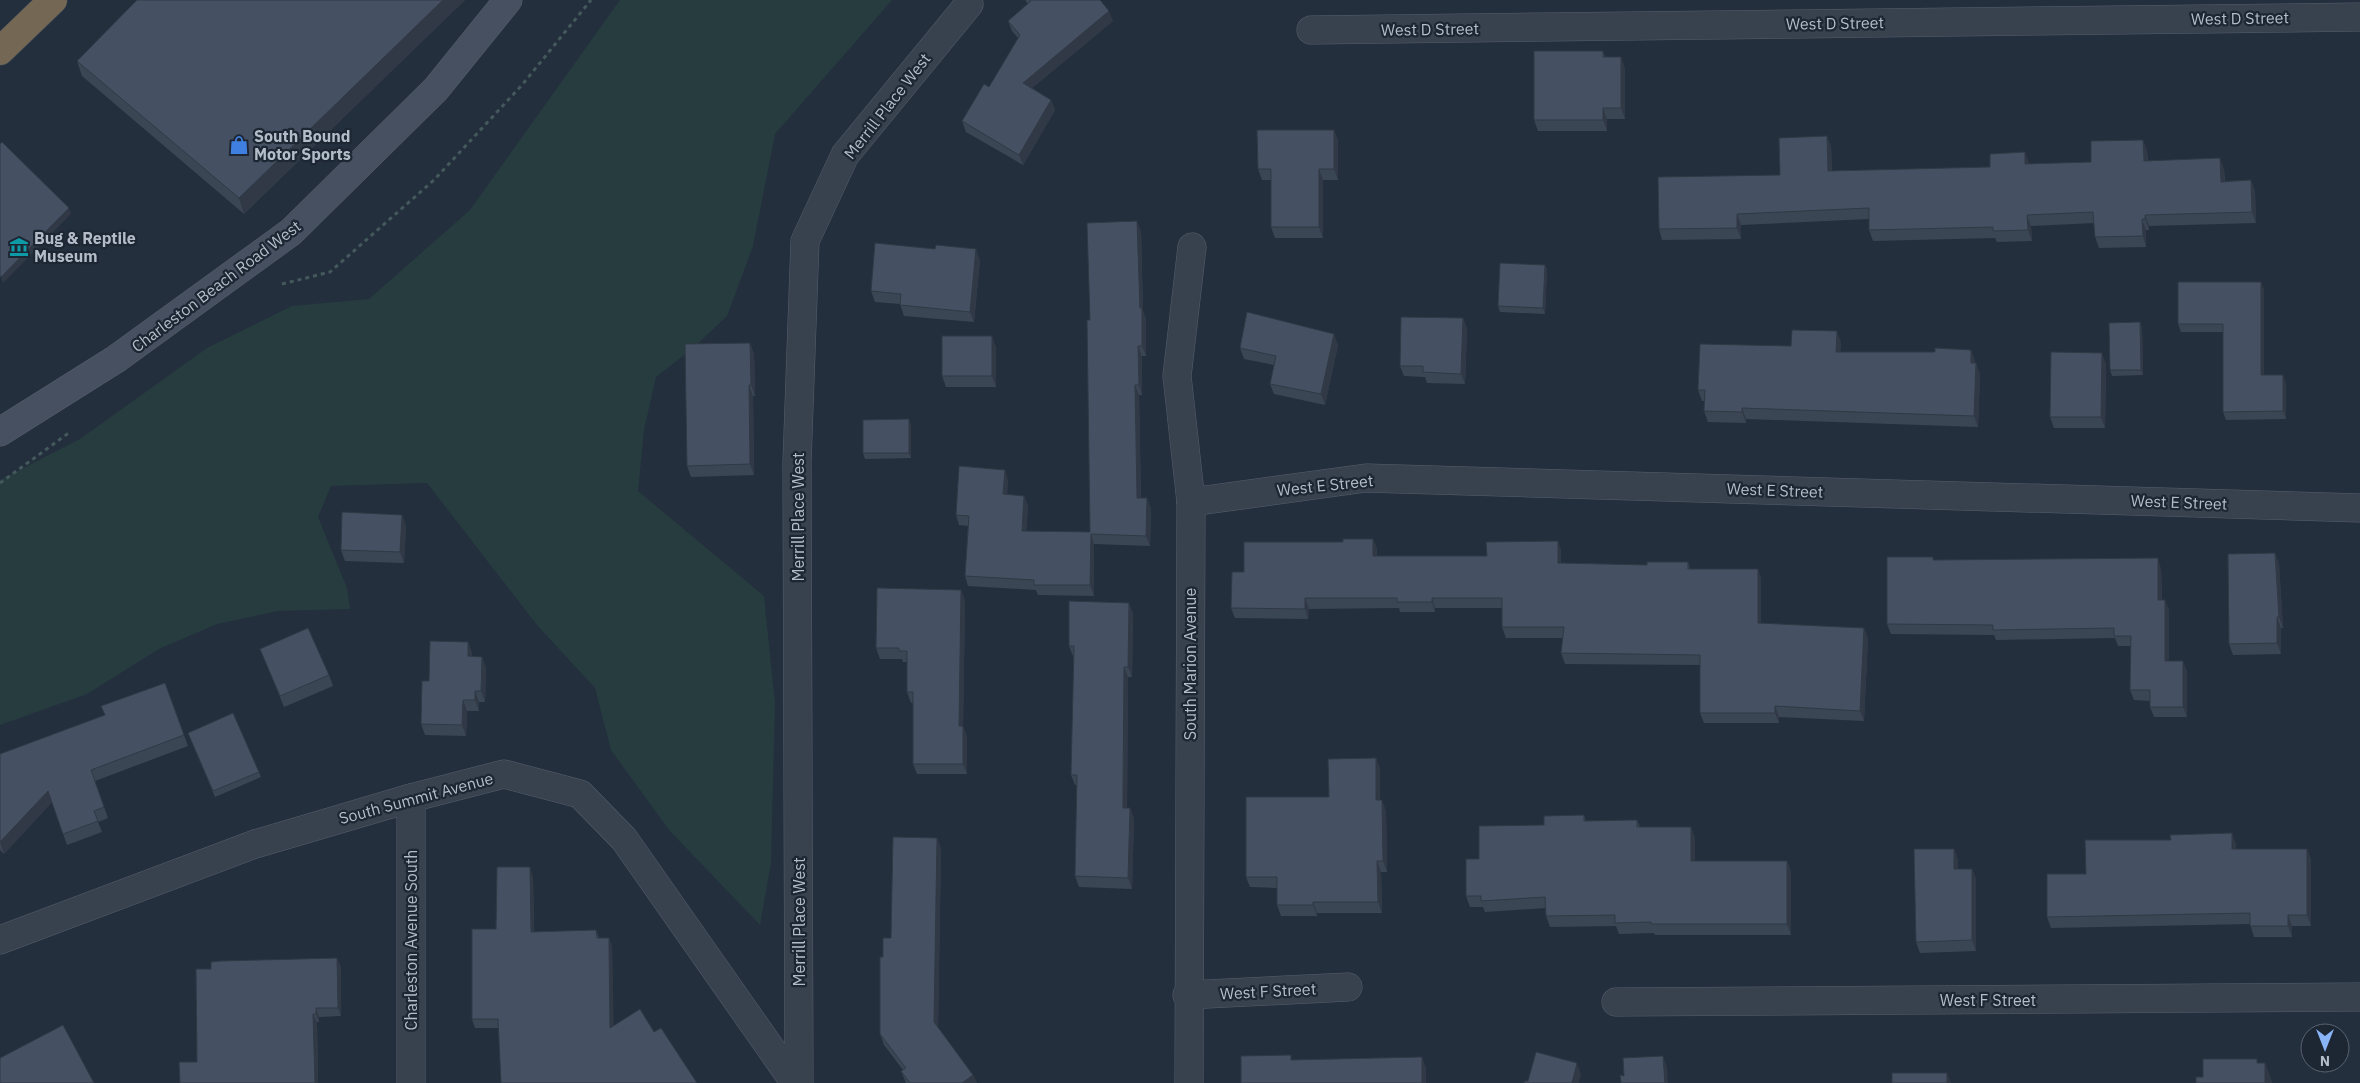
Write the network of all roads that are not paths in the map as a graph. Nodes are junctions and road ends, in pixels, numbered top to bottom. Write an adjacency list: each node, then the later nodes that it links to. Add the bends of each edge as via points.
1 (52, 0): 6 (highway)
2 (508, 0): 8 (main road, Charleston Beach Road West, via 436,89 292,232 116,359)
3 (969, 4): 19 (street, Merrill Place West, via 845,155 805,241 797,462)
4 (2360, 16): 5 (street, West D Street)
5 (1311, 30)
6 (0, 51)
7 (1192, 247): 9 (street, South Marion Avenue, via 1177,376)
8 (0, 432)
9 (1191, 502): 10 (street, West E Street, via 1366,478); 14 (street, South Marion Avenue)
10 (2360, 508)
11 (411, 798): 12 (street, South Summit Avenue, via 255,844); 17 (street, Charleston Avenue South); 18 (street, South Summit Avenue, via 504,774 580,794 624,839)
12 (0, 940)
13 (1348, 987): 14 (street, West F Street)
14 (1188, 995): 20 (street, South Marion Avenue)
15 (2360, 997): 16 (street, West F Street)
16 (1616, 1002)
17 (411, 1083)
18 (795, 1083)
19 (799, 1083)
20 (1189, 1083)

